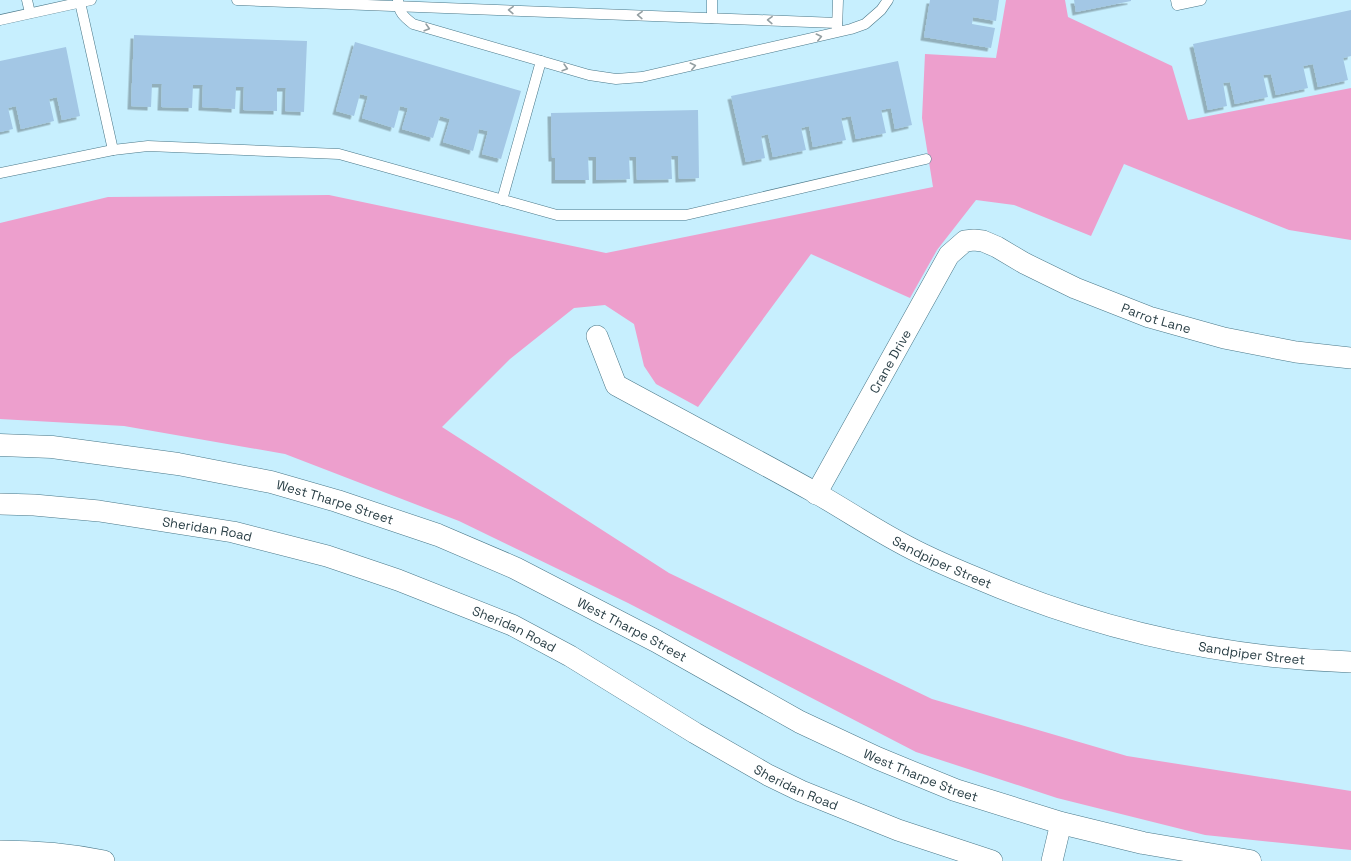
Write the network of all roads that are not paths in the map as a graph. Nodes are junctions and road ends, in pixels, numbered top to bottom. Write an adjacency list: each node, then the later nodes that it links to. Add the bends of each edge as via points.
1 (27, 0): 12 (lane)
2 (91, 0): 10 (lane)
3 (237, 0): 9 (lane)
4 (712, 0): 13 (lane)
5 (838, 0): 15 (lane)
6 (888, 0): 15 (lane, via 865,24)
7 (1176, 0): 8 (lane, via 1177,5)
8 (1201, 0)
9 (269, 1): 11 (lane)
10 (80, 2): 12 (lane); 17 (lane)
11 (398, 3): 13 (lane, one-way to 11); 16 (lane, one-way to 16, via 401,15 413,24)
12 (30, 13): 14 (lane)
13 (712, 18): 15 (lane, one-way to 13)
14 (0, 20)
15 (837, 28): 16 (lane, one-way to 15, via 589,75 616,79 642,78)
16 (541, 61): 20 (lane)
17 (113, 150): 19 (lane); 20 (lane, via 148,146 339,154)
18 (926, 159): 20 (lane, via 686,215 557,216)
19 (0, 174)
20 (502, 200)
21 (974, 240): 23 (street, Parrot Lane, via 997,247 1075,288 1149,317 1224,338 1296,352); 25 (street, Crane Drive, via 965,241 949,255)
22 (597, 336): 25 (street, Sandpiper Street, via 616,385)
23 (1351, 358)
24 (0, 445): 28 (main road, West Tharpe Street, via 52,447 178,464 271,482 337,501 438,536 522,572 656,641 800,722 877,758 955,790)
25 (816, 494): 27 (street, Sandpiper Street, via 900,543 979,579 1058,610 1127,630 1216,649 1312,661)
26 (0, 504): 31 (street, Sheridan Road, via 99,511 233,532 328,556 398,580 512,625 570,656 695,734 802,791 898,830)
27 (1351, 662)
28 (1061, 823): 32 (street); 33 (main road, West Tharpe Street, via 1143,843)
29 (0, 851): 30 (street, via 23,851)
30 (104, 861)
31 (992, 861)
32 (1052, 861)
33 (1250, 861)

